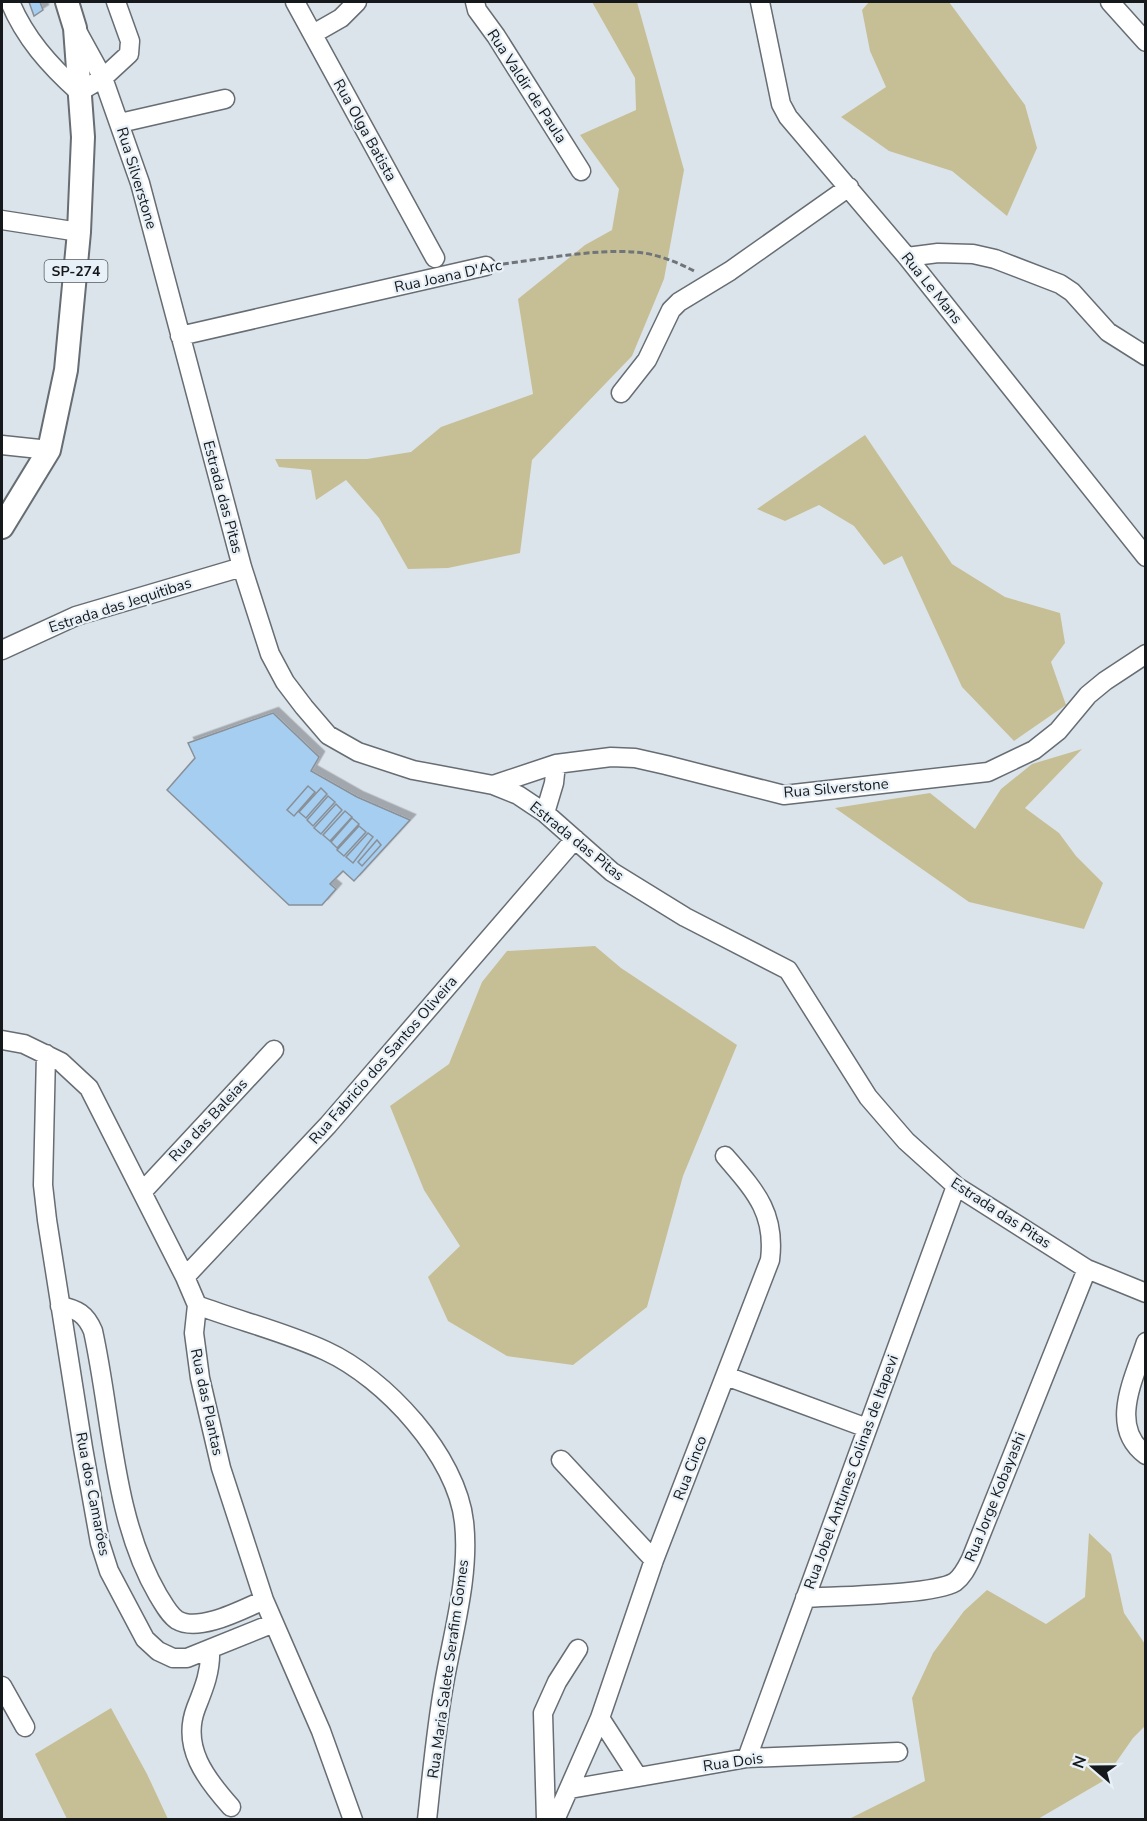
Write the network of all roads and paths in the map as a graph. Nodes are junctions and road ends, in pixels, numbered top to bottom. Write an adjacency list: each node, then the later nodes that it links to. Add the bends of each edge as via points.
1 (10, 2): 13 (street, via 30,41)
2 (68, 2): 9 (main road, SP-274)
3 (116, 2): 12 (street, via 130,41 129,54)
4 (295, 2): 10 (street, Rua Olga Batista)
5 (357, 2): 10 (street, via 341,18)
6 (475, 2): 16 (street, Rua Valdir de Paula)
7 (760, 2): 17 (street, Rua Le Mans, via 781,104 796,128)
8 (1110, 2): 11 (street)
9 (75, 28): 12 (street, Rua Silverstone); 13 (main road, SP-274)
10 (313, 34): 21 (street, Rua Olga Batista)
11 (1146, 42)
12 (103, 78): 13 (street); 15 (street, Rua Silverstone)
13 (79, 92): 19 (main road, SP-274, via 83,137)
14 (225, 99): 15 (street)
15 (120, 123): 24 (street, Rua Silverstone)
16 (582, 171)
17 (849, 187): 20 (street, Rua Le Mans); 23 (street)
18 (2, 220): 19 (street)
19 (79, 232): 28 (main road, SP-274, via 66,370)
20 (907, 257): 25 (street, via 973,254 1060,284 1108,332); 30 (street, Rua Le Mans)
21 (435, 258)
22 (486, 266): 23 (path, Rua Joana D'Arc, via 634,252 676,261); 24 (street, Rua Joana D'Arc)
23 (714, 280): 26 (street, via 671,310 647,360)
24 (180, 336): 31 (street, Estrada das Pitas)
25 (1146, 356)
26 (621, 393)
27 (2, 445): 28 (street)
28 (49, 450): 29 (main road, SP-274)
29 (2, 527)
30 (1146, 557)
31 (242, 567): 32 (street, Estrada das Jequitibas, via 76,616); 35 (street, Estrada das Pitas, via 270,654 285,682 328,735 358,752 413,770)
32 (2, 650)
33 (1146, 654): 34 (street, Rua Silverstone, via 1088,695 1058,731 1034,750 988,772 784,795 636,758)
34 (556, 764): 35 (street, Rua Silverstone); 36 (street)
35 (493, 784): 36 (street, Estrada das Pitas)
36 (545, 813): 37 (street, Estrada das Pitas)
37 (575, 839): 42 (street, Estrada das Pitas, via 612,873 685,917 788,970 868,1097 906,1141); 45 (street, Rua Fabricio dos Santos Oliveira, via 328,1125)
38 (2, 1040): 40 (street, Rua das Plantas)
39 (274, 1050): 43 (street, Rua das Baleias)
40 (46, 1054): 43 (street, Rua das Plantas, via 61,1062 89,1088); 48 (street, Rua dos Camarões, via 43,1185)
41 (725, 1156): 50 (street, Rua Cinco, via 754,1190 769,1218 773,1240 770,1260)
42 (956, 1186): 44 (street, Estrada das Pitas); 51 (street, Rua Jobel Antunes Colinas de Itapevi)
43 (143, 1191): 45 (street, Rua das Plantas)
44 (1087, 1269): 46 (street, Estrada das Pitas); 55 (street, Rua Jorge Kobayashi, via 960,1578 928,1590)
45 (185, 1277): 47 (street, Rua das Plantas)
46 (1146, 1293)
47 (197, 1305): 56 (street, Rua das Plantas, via 194,1333 200,1378 221,1468); 69 (street, Rua Maria Salete Serafim Gomes, via 327,1351 360,1372 400,1404 458,1492 465,1561 439,1708)
48 (60, 1306): 56 (street, Rua dos Camarões, via 76,1309 88,1319 93,1331 132,1539 167,1610 178,1620 193,1623 217,1620); 59 (street, Rua dos Camarões, via 100,1542 109,1571 146,1639 159,1651 173,1658 187,1658)
49 (1146, 1342): 52 (street, via 1124,1426 1136,1448)
50 (726, 1376): 51 (street); 54 (street, Rua Cinco)
51 (867, 1428): 55 (street, Rua Jobel Antunes Colinas de Itapevi)
52 (1146, 1455)
53 (561, 1460): 54 (street)
54 (654, 1560): 61 (street, Rua Cinco)
55 (805, 1598): 64 (street, Rua Jobel Antunes Colinas de Itapevi)
56 (264, 1600): 57 (street, Rua das Plantas)
57 (274, 1623): 59 (street, Rua dos Camarões); 68 (street, Rua das Plantas, via 321,1731)
58 (578, 1649): 70 (street, via 543,1713)
59 (210, 1650): 67 (street, via 211,1664 195,1712 191,1742 197,1761)
60 (2, 1686): 62 (street)
61 (600, 1718): 65 (street); 66 (street, Rua Cinco)
62 (25, 1726)
63 (898, 1752): 64 (street, Rua Dois)
64 (747, 1758): 65 (street, Rua Dois)
65 (638, 1777): 66 (street, Rua Dois)
66 (570, 1789): 71 (street, Rua Cinco)
67 (231, 1807)
68 (353, 1820)
69 (427, 1820)
70 (546, 1820)
71 (555, 1820)

